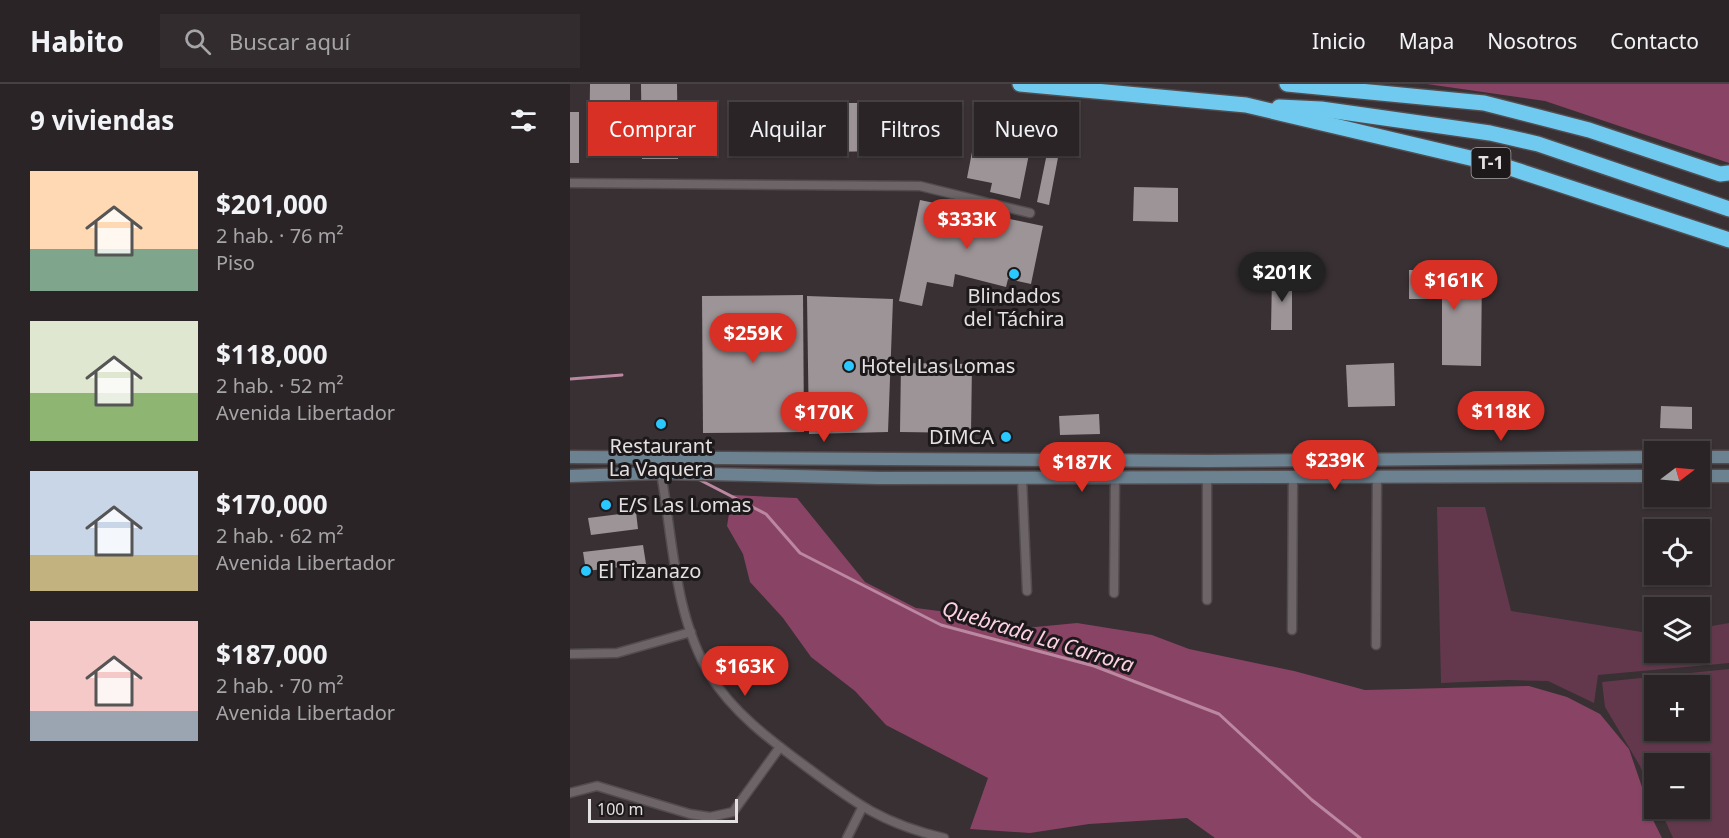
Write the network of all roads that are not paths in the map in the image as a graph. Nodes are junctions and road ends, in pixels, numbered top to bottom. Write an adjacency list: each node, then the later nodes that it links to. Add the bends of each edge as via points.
1 (1020, 84): 3 (highway, T-1)
2 (1287, 84): 4 (highway, via 1484,104 1589,130)
3 (1246, 105): 6 (highway, via 1321,109 1538,144); 8 (highway, T-1, via 1504,166)
4 (1726, 175)
5 (570, 183): 7 (street, via 920,186)
6 (1729, 209)
7 (1030, 213)
8 (1729, 240)
9 (662, 457): 10 (main road); 13 (main road); 14 (street)
10 (1644, 457)
11 (1710, 457): 12 (main road)
12 (1729, 457)
13 (570, 458)
14 (662, 473): 15 (main road); 22 (main road); 28 (street, via 681,598)
15 (570, 476)
16 (1293, 476): 20 (main road); 21 (main road); 27 (street)
17 (1644, 476): 21 (main road)
18 (1710, 476): 19 (main road)
19 (1729, 476)
20 (1207, 477): 23 (main road); 26 (street)
21 (1377, 477): 29 (street)
22 (1022, 478): 23 (main road); 24 (street)
23 (1115, 478): 25 (street)
24 (1027, 591)
25 (1114, 593)
26 (1207, 600)
27 (1292, 630)
28 (691, 632): 30 (street, via 617,653); 31 (street, via 710,675 744,715)
29 (1376, 645)
30 (570, 654)
31 (780, 747): 32 (street, via 733,812 722,815 690,814 597,786); 33 (street)
32 (570, 793)
33 (862, 808): 34 (street); 35 (street, via 890,822)
34 (847, 838)
35 (944, 838)

